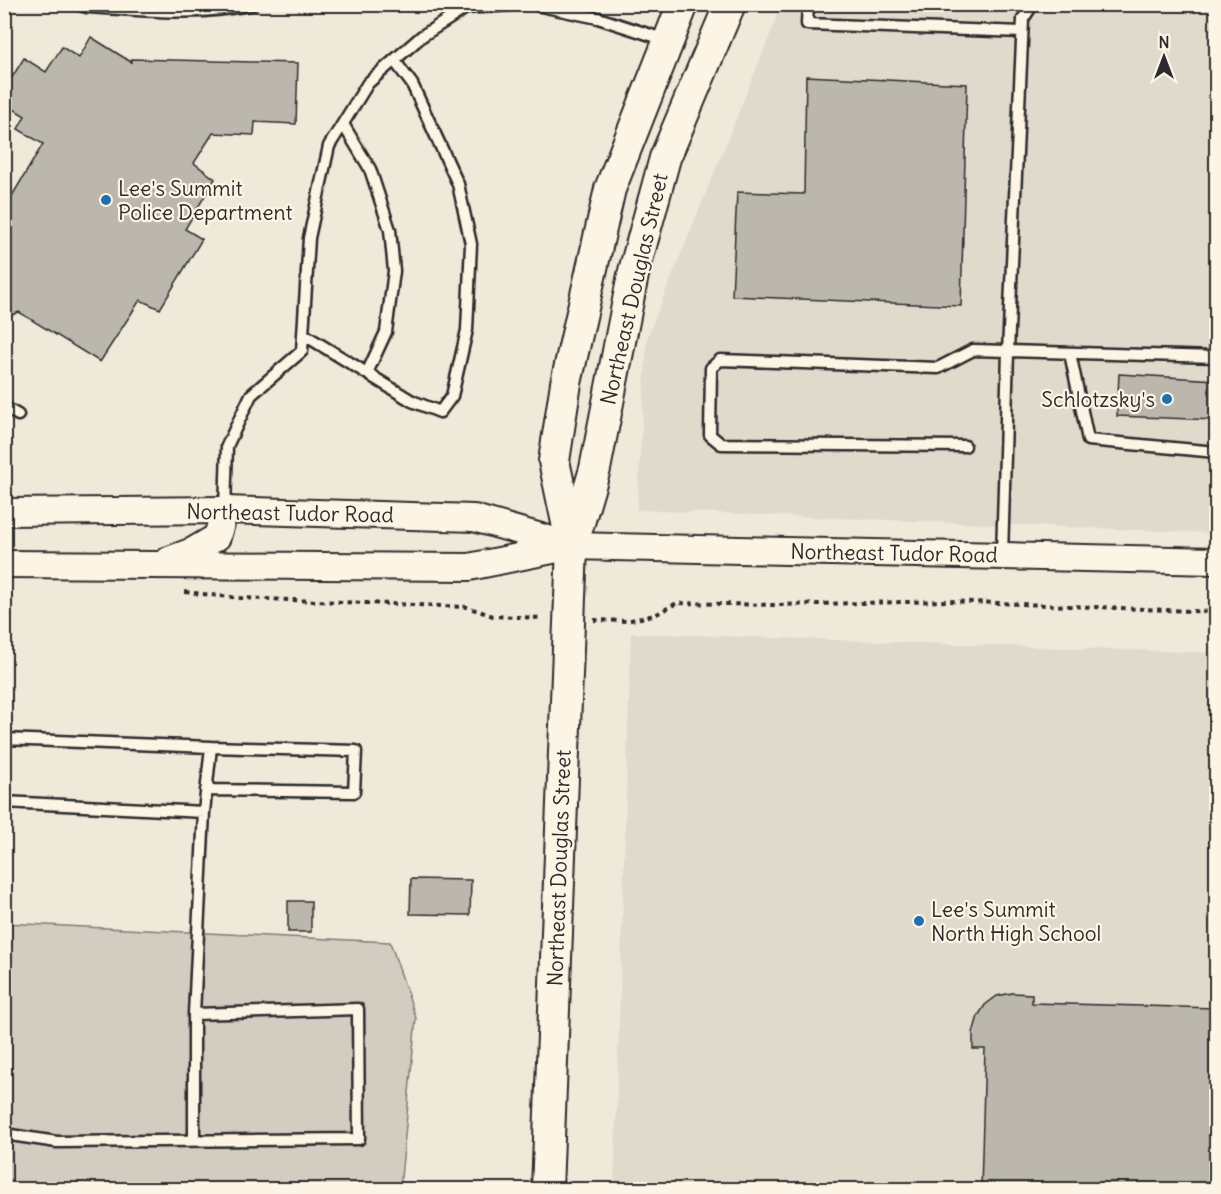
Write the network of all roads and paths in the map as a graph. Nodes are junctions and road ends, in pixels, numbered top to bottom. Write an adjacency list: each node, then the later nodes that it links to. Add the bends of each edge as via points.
1 (77, 4): 2 (lane, via 184,13 224,11)
2 (254, 4)
3 (529, 4): 8 (lane); 10 (lane, via 598,18)
4 (683, 4): 10 (main road, Northeast Douglas Street)
5 (730, 4): 24 (main road, Northeast Douglas Street, via 665,158 633,275 595,469)
6 (808, 4): 9 (lane, via 807,24)
7 (1033, 4): 9 (lane, via 1023,19)
8 (464, 7): 11 (lane)
9 (1022, 32): 14 (lane)
10 (669, 41): 24 (main road, Northeast Douglas Street, via 610,189 566,383 554,461)
11 (394, 60): 12 (lane, via 368,83); 17 (lane, via 416,92 458,184 471,244 467,330 452,396 440,412 412,401)
12 (343, 124): 13 (lane, via 329,146 309,238); 17 (lane, via 370,169 390,230 394,271 386,332)
13 (303, 334): 17 (lane); 22 (lane, via 302,351 251,395 227,446)
14 (1008, 352): 15 (lane); 20 (lane, via 973,350 938,368 720,360 711,368 710,435 721,444); 25 (lane)
15 (1070, 353): 16 (lane); 21 (lane, via 1088,440)
16 (1216, 357)
17 (367, 373)
18 (4, 407): 19 (lane)
19 (18, 415)
20 (964, 446)
21 (1216, 452)
22 (225, 510): 23 (street, Northeast Tudor Road); 24 (street, Northeast Tudor Road, via 474,518); 28 (street, via 217,537)
23 (4, 512)
24 (572, 546): 25 (street, Northeast Tudor Road); 28 (street, Northeast Tudor Road, via 469,567); 31 (main road, Northeast Douglas Street)
25 (1002, 556): 26 (street, Northeast Tudor Road)
26 (1216, 561)
27 (4, 564): 28 (street, Northeast Tudor Road)
28 (157, 565)
29 (175, 591): 31 (path, via 240,598 466,607 494,616)
30 (1216, 612): 31 (path, via 948,601 775,606 677,603 655,615 626,621)
31 (569, 619): 40 (main road, Northeast Douglas Street)
32 (4, 739): 33 (lane)
33 (211, 747): 34 (lane); 34 (lane, via 356,751 354,792)
34 (206, 790): 36 (lane)
35 (4, 802): 36 (lane)
36 (204, 812): 37 (lane)
37 (194, 1014): 39 (lane); 39 (lane, via 358,1009 359,1139)
38 (4, 1134): 39 (lane, via 57,1142)
39 (194, 1140)
40 (547, 1190)

